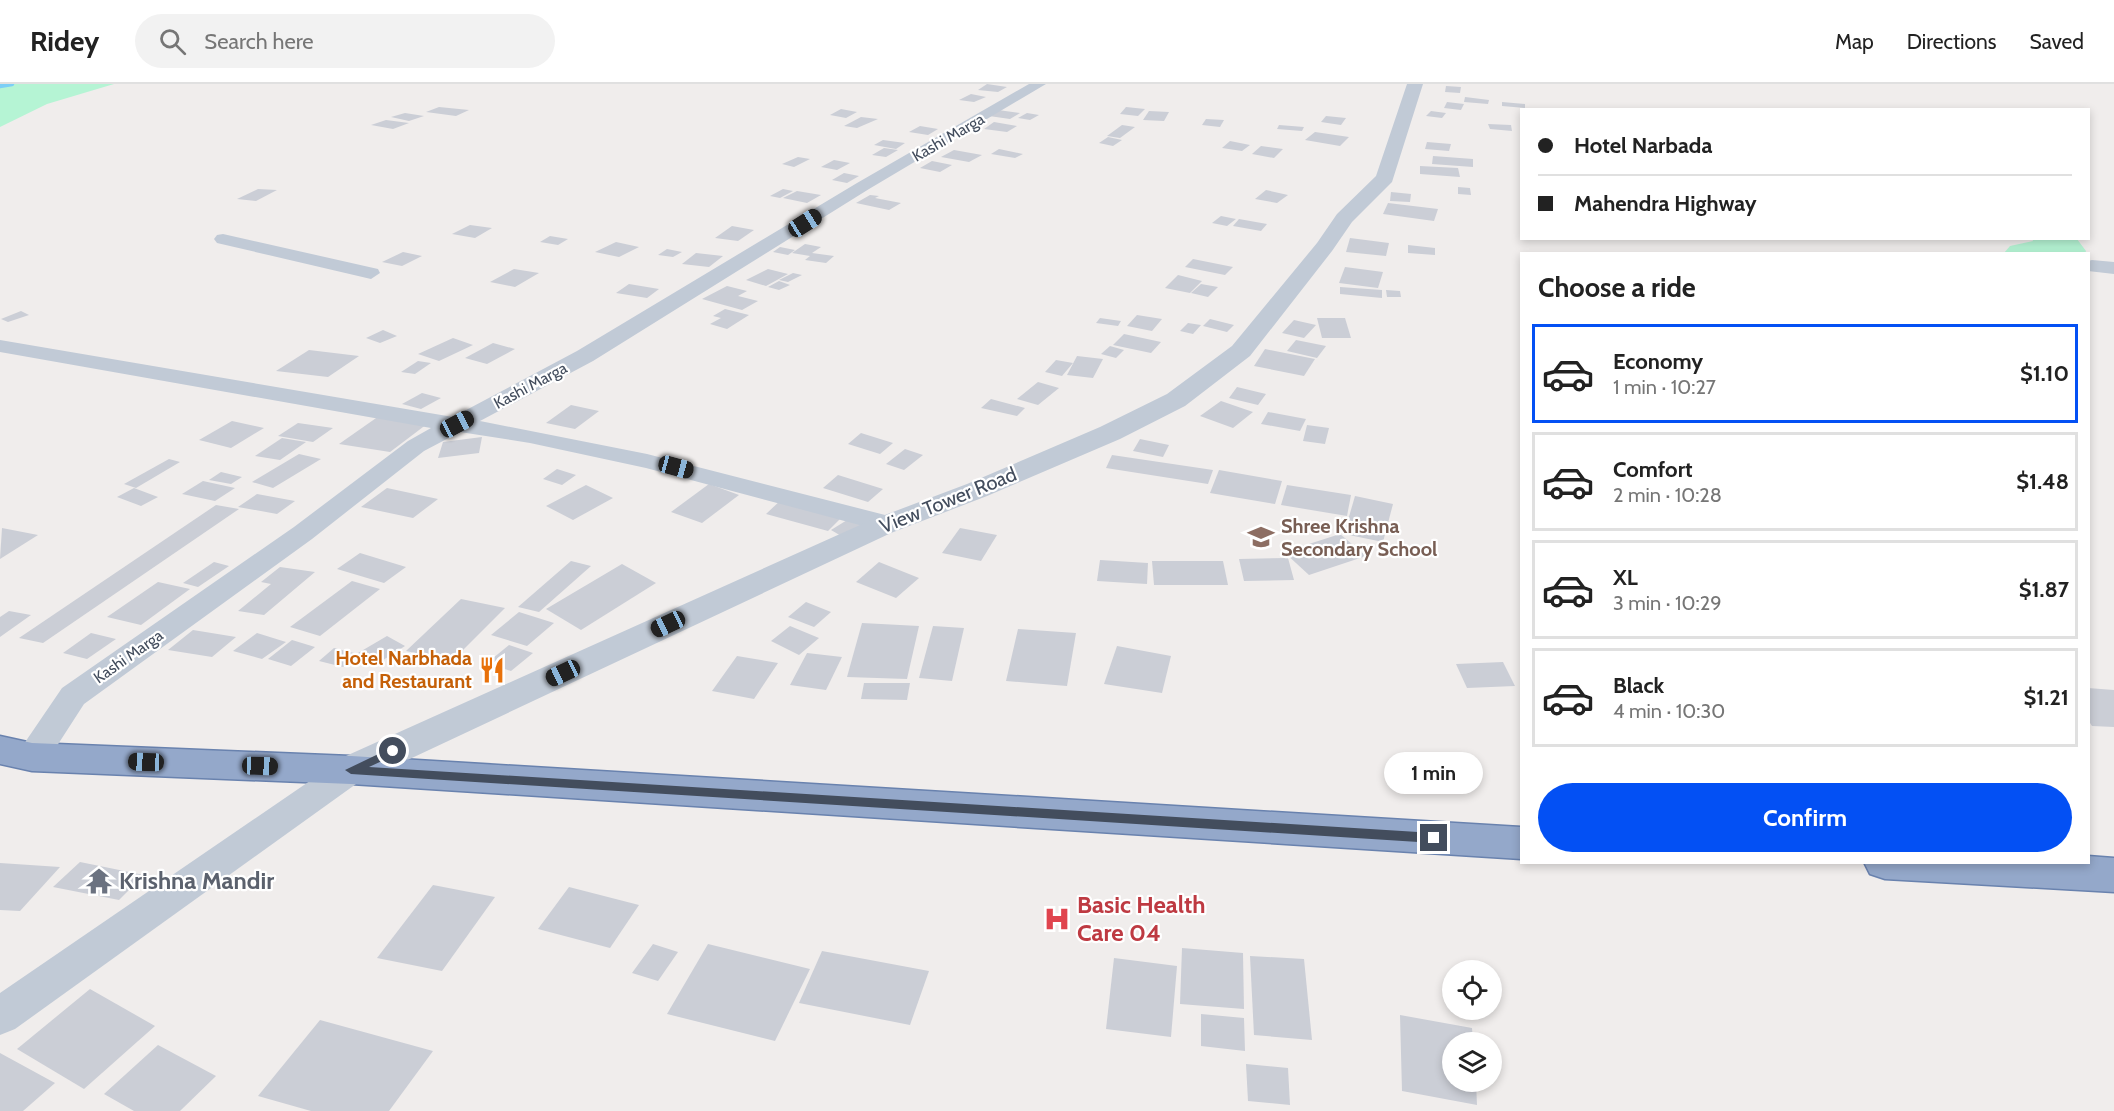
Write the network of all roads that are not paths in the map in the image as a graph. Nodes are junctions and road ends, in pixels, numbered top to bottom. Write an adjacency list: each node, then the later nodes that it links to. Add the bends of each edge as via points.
1 (1039, 84): 8 (street, Kashi Marga, via 585,356)
2 (1415, 84): 9 (street, View Tower Road, via 1385,178 1344,218 1241,351 1176,400 1110,433)
3 (223, 239): 6 (street)
4 (2092, 266): 5 (street)
5 (2114, 268)
6 (371, 273)
7 (0, 346): 8 (street)
8 (457, 424): 9 (street, via 653,461 880,522); 10 (street, Kashi Marga, via 416,446 303,533 73,696)
9 (880, 527): 11 (street, View Tower Road)
10 (16, 754): 11 (highway)
11 (351, 770): 12 (highway); 15 (street)
12 (1520, 843)
13 (1920, 864): 14 (highway)
14 (2114, 875)
15 (0, 1016)

